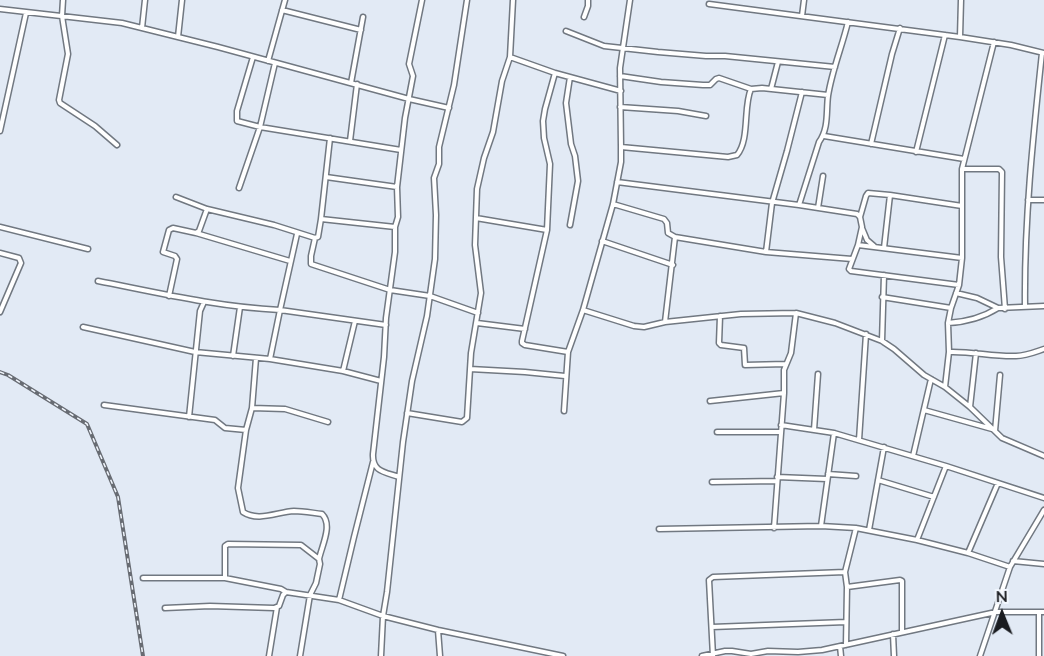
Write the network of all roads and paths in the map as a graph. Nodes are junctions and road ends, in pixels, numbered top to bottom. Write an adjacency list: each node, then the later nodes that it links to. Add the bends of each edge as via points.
1 (63, 0): 16 (street)
2 (145, 0): 21 (street)
3 (182, 0): 26 (street)
4 (285, 0): 14 (street)
5 (422, 0): 47 (street, via 409,64 413,76)
6 (467, 0): 49 (street)
7 (513, 0): 32 (street)
8 (588, 0): 19 (street)
9 (630, 0): 29 (street)
10 (804, 0): 17 (street)
11 (961, 0): 27 (street)
12 (709, 4): 17 (street)
13 (0, 9): 15 (street)
14 (282, 10): 23 (street); 33 (street)
15 (26, 13): 16 (street); 52 (street)
16 (62, 16): 21 (street); 57 (street, via 68,54 60,103)
17 (802, 16): 20 (street)
18 (363, 17): 23 (street)
19 (584, 17)
20 (848, 22): 22 (street); 36 (street)
21 (142, 28): 26 (street)
22 (900, 28): 25 (street); 56 (street)
23 (361, 30): 40 (street)
24 (566, 32): 29 (street, via 603,46)
25 (945, 35): 27 (street); 60 (street)
26 (178, 37): 31 (street)
27 (960, 37): 28 (street)
28 (994, 42): 30 (street); 61 (street)
29 (622, 48): 34 (street); 38 (street)
30 (1043, 53): 70 (street)
31 (253, 57): 33 (street); 51 (street, via 237,121)
32 (510, 57): 37 (street); 79 (street, via 477,189)
33 (268, 61): 35 (street)
34 (778, 62): 36 (street); 42 (street)
35 (275, 63): 40 (street); 51 (street)
36 (835, 67): 46 (street)
37 (555, 73): 39 (street); 85 (street, via 543,121 550,164)
38 (620, 76): 43 (street, via 703,85 720,78); 44 (street)
39 (570, 77): 44 (street); 81 (street, via 566,103 578,181)
40 (351, 83): 41 (street)
41 (357, 84): 47 (street); 55 (street)
42 (771, 88): 43 (street); 45 (street)
43 (751, 89): 58 (street, via 737,155)
44 (621, 91): 48 (street)
45 (802, 92): 46 (street); 72 (street)
46 (828, 95): 53 (street)
47 (409, 99): 49 (street); 59 (street)
48 (620, 107): 50 (street); 58 (street)
49 (449, 108): 107 (street, via 434,178 436,251)
50 (706, 116)
51 (260, 127): 54 (street); 67 (street)
52 (0, 131)
53 (824, 136): 56 (street); 74 (street)
54 (330, 138): 55 (street); 64 (street)
55 (350, 141): 59 (street)
56 (871, 144): 60 (street)
57 (117, 145)
58 (621, 147): 65 (street)
59 (401, 150): 66 (street)
60 (916, 152): 61 (street)
61 (964, 159): 62 (street)
62 (962, 170): 75 (street); 115 (street, via 999,168 1002,172)
63 (823, 176): 76 (street)
64 (326, 177): 66 (street); 80 (street)
65 (617, 182): 72 (street); 73 (street)
66 (397, 187): 84 (street)
67 (239, 188)
68 (890, 195): 75 (street); 78 (street, via 868,193); 93 (street)
69 (176, 197): 77 (street)
70 (1028, 200): 71 (street); 112 (street)
71 (1044, 200)
72 (772, 202): 74 (street); 95 (street)
73 (613, 204): 88 (street, via 664,219 668,233); 90 (street)
74 (800, 205): 76 (street)
75 (962, 206): 97 (street)
76 (818, 208): 78 (street)
77 (207, 209): 86 (street); 87 (street)
78 (860, 217): 83 (street)
79 (476, 218): 85 (street); 119 (street, via 475,251 481,292)
80 (321, 219): 84 (street); 89 (street)
81 (570, 225)
82 (0, 227): 94 (street)
83 (862, 227): 91 (street); 92 (street)
84 (395, 228): 104 (street)
85 (547, 230): 128 (street)
86 (196, 233): 99 (street); 106 (street, via 169,230 164,252 177,259)
87 (297, 234): 89 (street); 99 (street)
88 (675, 237): 95 (street); 100 (street)
89 (315, 238): 104 (street, via 311,264)
90 (602, 241): 100 (street); 117 (street)
91 (858, 245): 92 (street); 98 (street)
92 (875, 247): 93 (street)
93 (884, 248): 97 (street)
94 (88, 249)
95 (766, 252): 98 (street)
96 (0, 253): 118 (street, via 21,262)
97 (962, 258): 103 (street)
98 (852, 259): 101 (street, via 851,271)
99 (290, 261): 116 (street)
100 (673, 265): 123 (street)
101 (884, 275): 103 (street); 108 (street)
102 (98, 281): 106 (street)
103 (959, 285): 105 (street)
104 (390, 290): 107 (street); 126 (street)
105 (956, 293): 113 (street); 114 (street)
106 (169, 296): 109 (street)
107 (430, 296): 119 (street); 155 (street)
108 (882, 297): 113 (street); 130 (street)
109 (204, 302): 111 (street); 133 (street)
110 (1044, 306): 112 (street)
111 (240, 307): 116 (street); 136 (street)
112 (1025, 307): 115 (street)
113 (951, 308): 125 (street)
114 (998, 308): 115 (street); 125 (street, via 966,322)
115 (1005, 309)
116 (280, 310): 122 (street); 138 (street)
117 (583, 310): 123 (street, via 634,326); 132 (street)
118 (0, 312)
119 (478, 313): 124 (street)
120 (796, 313): 121 (street); 129 (street); 139 (street)
121 (720, 316): 123 (street); 139 (street, via 720,344 744,348 745,365)
122 (355, 321): 126 (street); 141 (street)
123 (665, 322)
124 (477, 323): 128 (street); 140 (street)
125 (948, 323): 134 (street)
126 (386, 325): 146 (street)
127 (83, 327): 133 (street)
128 (525, 329): 132 (street, via 525,345)
129 (866, 334): 130 (street); 165 (street)
130 (882, 341): 145 (street)
131 (1044, 349): 135 (street, via 1016,356)
132 (568, 351): 144 (street)
133 (195, 352): 136 (street); 156 (street)
134 (949, 352): 135 (street); 147 (street)
135 (976, 353): 151 (street)
136 (233, 356): 137 (street)
137 (256, 358): 138 (street); 152 (street)
138 (270, 359): 141 (street)
139 (786, 364): 148 (street)
140 (470, 369): 144 (street); 155 (street, via 465,421)
141 (343, 371): 146 (street)
142 (818, 374): 160 (street)
143 (1000, 375): 161 (street)
144 (566, 376): 154 (street)
145 (931, 380): 147 (street); 153 (street)
146 (381, 381): 169 (street)
147 (945, 387): 151 (street)
148 (784, 393): 149 (street); 158 (street)
149 (710, 401)
150 (104, 405): 156 (street)
151 (970, 407): 161 (street)
152 (252, 408): 157 (street, via 285,409); 159 (street)
153 (924, 410): 161 (street); 167 (street)
154 (564, 411)
155 (407, 413): 173 (street)
156 (189, 417): 159 (street)
157 (328, 422)
158 (781, 425): 160 (street); 163 (street)
159 (246, 430): 188 (street, via 238,488 243,512 249,516 293,511 322,514 327,529)
160 (814, 430): 164 (street)
161 (994, 431): 168 (street)
162 (717, 432): 163 (street)
163 (781, 432): 174 (street)
164 (834, 433): 165 (street); 171 (street)
165 (859, 440): 166 (street)
166 (884, 447): 167 (street); 175 (street)
167 (913, 456): 170 (street)
168 (1044, 456)
169 (373, 462): 173 (street, via 376,468); 198 (street)
170 (946, 466): 177 (street); 178 (street)
171 (828, 476): 172 (street); 174 (street); 181 (street)
172 (856, 476)
173 (399, 477): 203 (street)
174 (777, 479): 176 (street); 182 (street)
175 (878, 480): 178 (street); 185 (street)
176 (712, 482)
177 (998, 483): 179 (street); 187 (street)
178 (934, 497): 186 (street)
179 (1044, 498)
180 (1044, 510): 189 (street)
181 (820, 526): 182 (street); 183 (street)
182 (774, 528): 184 (street)
183 (856, 528): 185 (street); 192 (street)
184 (659, 529)
185 (869, 530): 186 (street)
186 (917, 540): 187 (street)
187 (968, 553): 191 (street)
188 (319, 559): 194 (street, via 301,545 228,544); 197 (street, via 316,584)
189 (1013, 561): 190 (street); 191 (street)
190 (1044, 564)
191 (1010, 567): 201 (street)
192 (845, 572): 195 (street); 205 (street, via 713,577)
193 (143, 578): 194 (street)
194 (225, 578): 196 (street)
195 (847, 586): 204 (street); 207 (street, via 902,581)
196 (286, 592): 197 (street); 199 (street)
197 (310, 595): 198 (street); 214 (street)
198 (339, 600): 203 (street)
199 (277, 607): 200 (street); 213 (street)
200 (165, 608)
201 (996, 612): 202 (street); 207 (street); 221 (street)
202 (1041, 612): 222 (street)
203 (383, 616): 206 (street); 215 (street)
204 (846, 622): 205 (street); 209 (street)
205 (712, 627): 212 (street)
206 (438, 630): 210 (street); 216 (street)
207 (902, 632): 208 (street)
208 (893, 634): 209 (street); 220 (street)
209 (843, 646): 211 (street); 219 (street)
210 (549, 654): 217 (street)
211 (798, 654): 212 (street, via 732,651)
212 (713, 655): 218 (street)
213 (269, 656)
214 (300, 656)
215 (381, 656)
216 (440, 656)
217 (563, 656)
218 (702, 656)
219 (841, 656)
220 (894, 656)
221 (980, 656)
222 (1039, 656)

